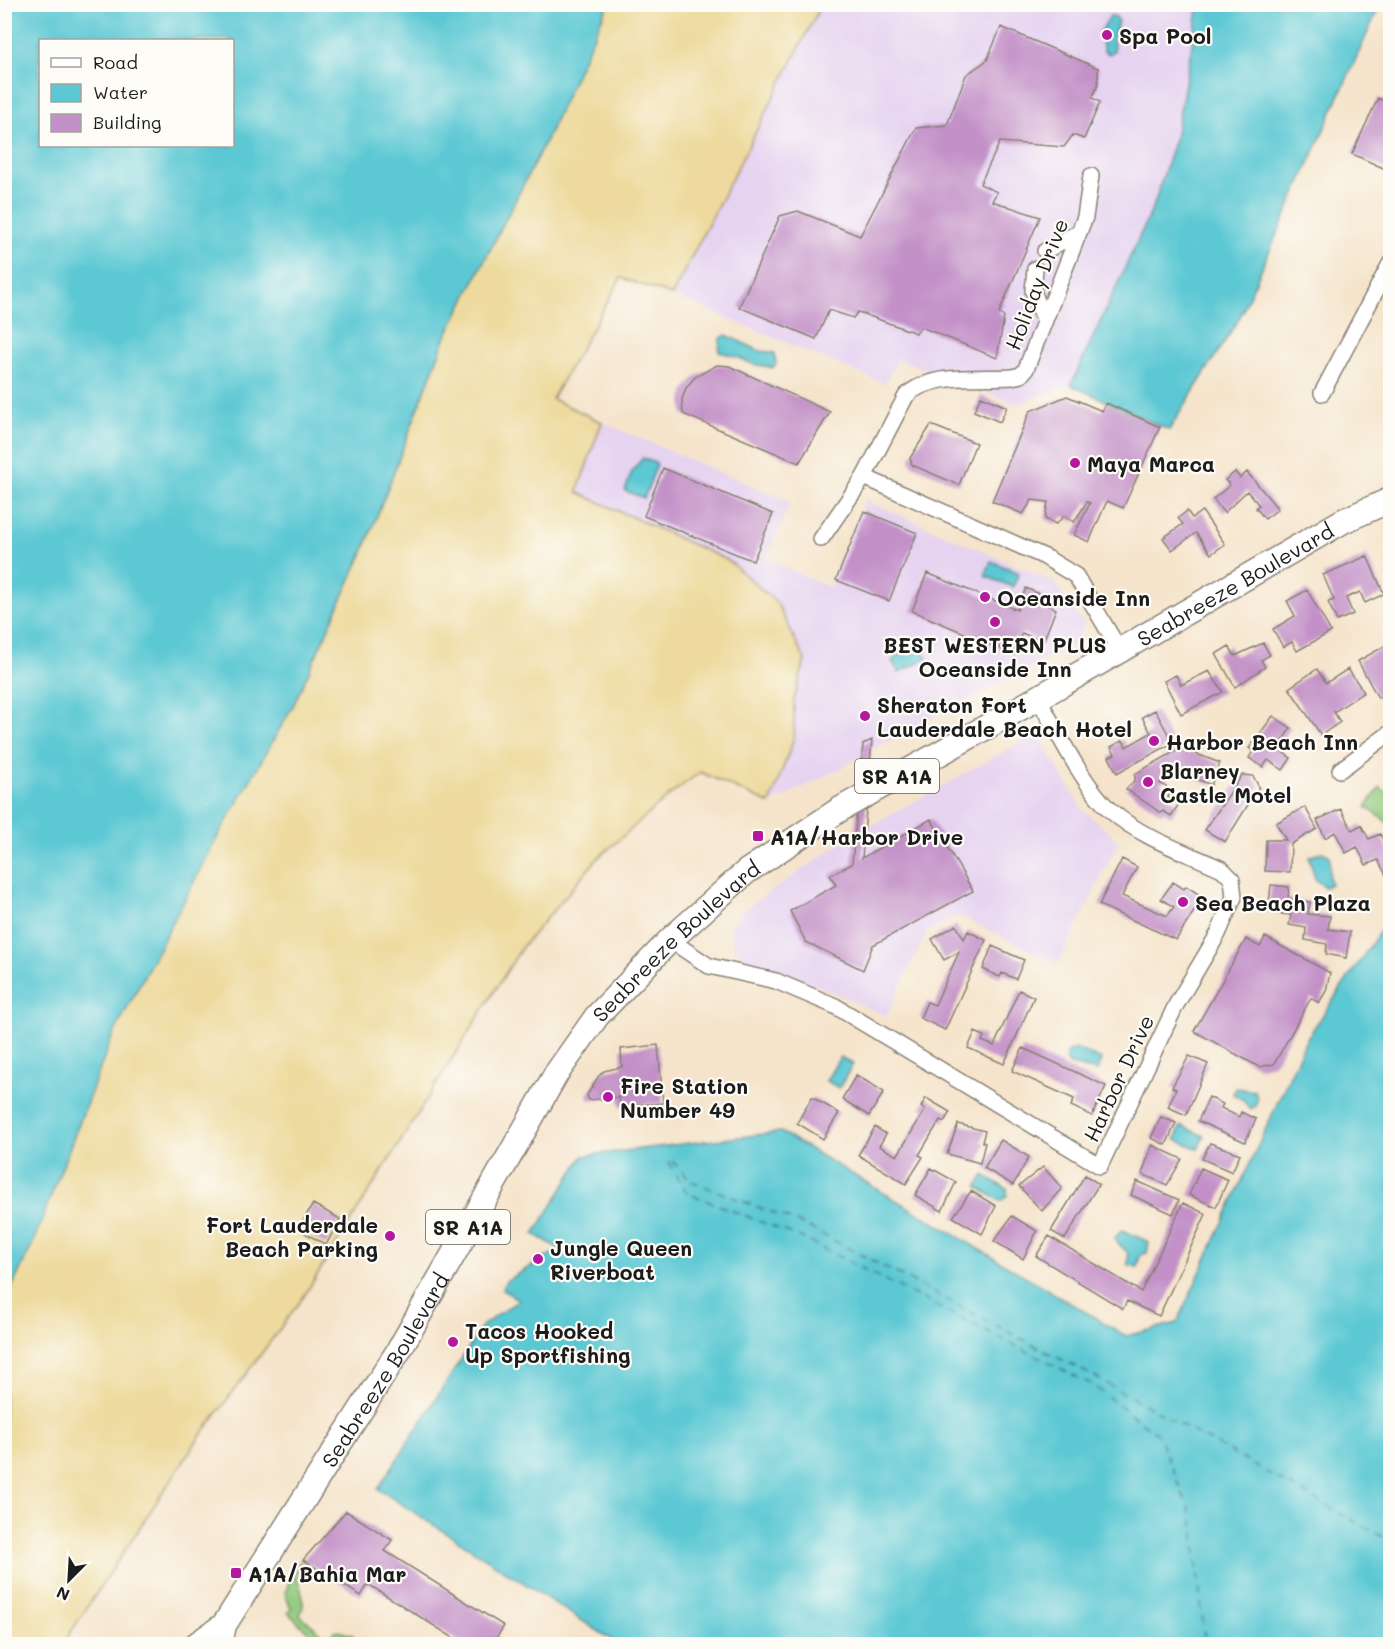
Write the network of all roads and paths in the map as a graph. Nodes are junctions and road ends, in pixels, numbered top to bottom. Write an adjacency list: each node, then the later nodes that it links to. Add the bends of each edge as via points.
1 (1091, 176): 2 (street, Holiday Drive)
2 (1079, 232): 3 (street); 6 (street, Holiday Drive)
3 (1045, 250)
4 (1390, 264): 7 (street)
5 (1035, 269): 6 (street, via 1033,291)
6 (1044, 319): 8 (street, Holiday Drive, via 1021,375 930,382 906,396)
7 (1322, 393)
8 (864, 477): 10 (street, Holiday Drive); 11 (street, via 1045,557 1076,576)
9 (1390, 500): 11 (main road, Seabreeze Boulevard / SR A1A, via 1343,521)
10 (821, 539)
11 (1120, 651): 12 (main road, Seabreeze Boulevard / SR A1A)
12 (1038, 698): 15 (main road, Seabreeze Boulevard / SR A1A, via 784,844 746,872); 15 (street, Harbor Drive, via 1110,810 1139,831 1222,869 1232,879 1234,897 1218,934 1176,1005 1100,1166 835,1006 776,981 709,966)
13 (1390, 733): 14 (street)
14 (1340, 770)
15 (670, 940): 16 (main road, Seabreeze Boulevard / SR A1A, via 597,1016 556,1074 399,1350)
16 (222, 1635): 17 (main road, SR A1A)
17 (197, 1644)

